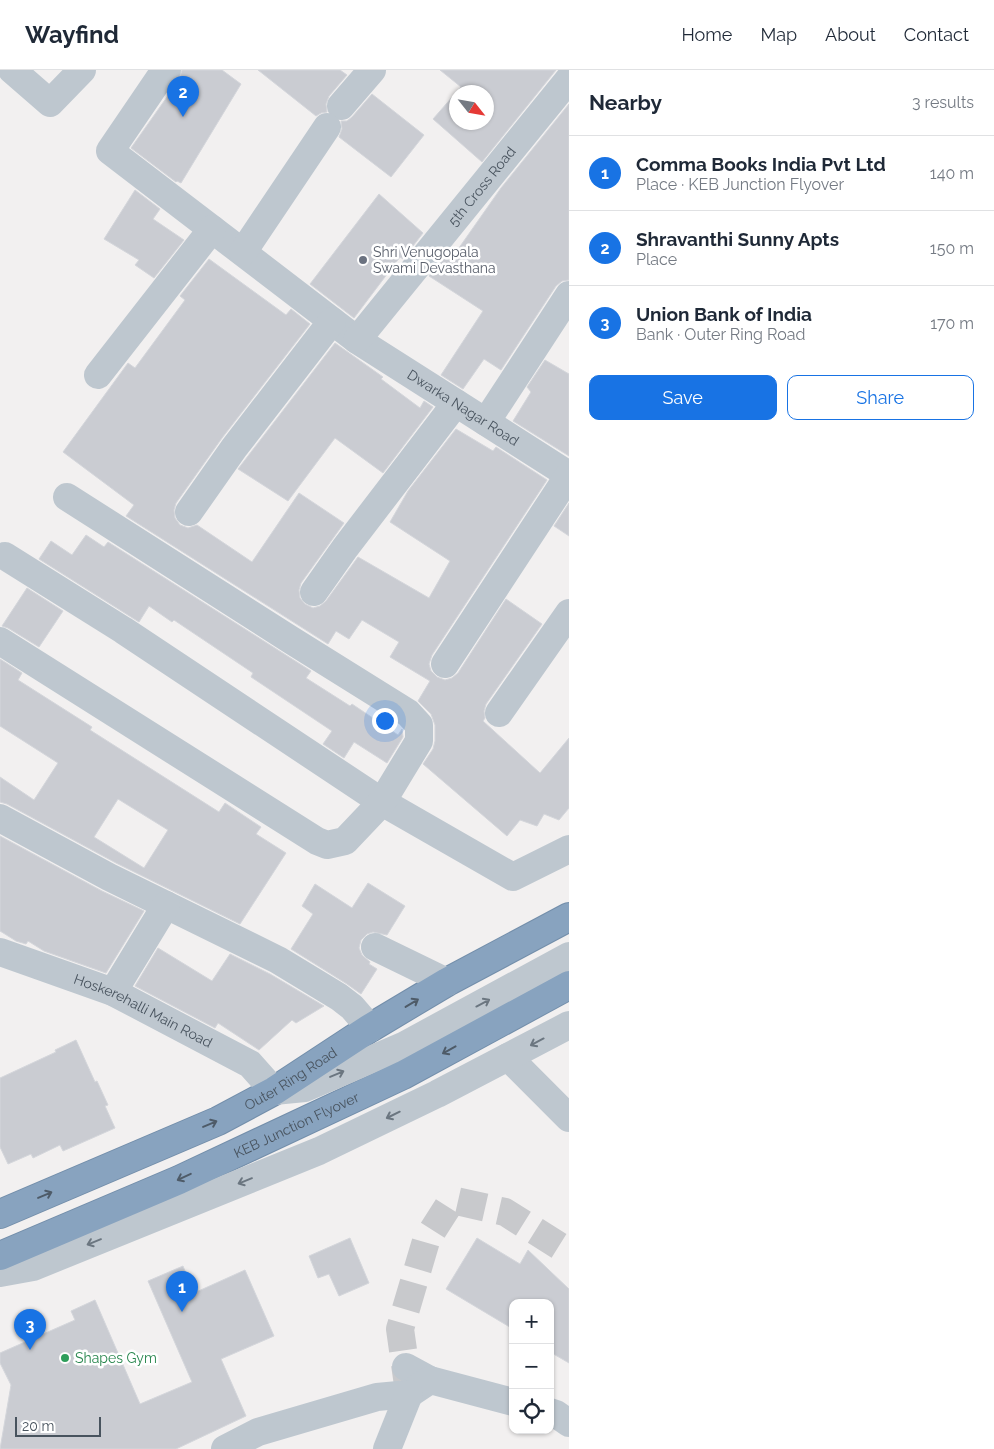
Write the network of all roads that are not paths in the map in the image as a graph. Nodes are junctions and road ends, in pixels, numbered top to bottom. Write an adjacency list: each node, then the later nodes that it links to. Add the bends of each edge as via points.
1 (12, 70): 2 (street, via 50,103)
2 (82, 70)
3 (167, 70): 6 (street, Dwarka Nagar Road, via 110,151)
4 (372, 70): 7 (street, via 334,117)
5 (569, 79): 10 (street, 5th Cross Road)
6 (212, 230): 7 (street, Dwarka Nagar Road); 11 (street)
7 (242, 252): 9 (street, Dwarka Nagar Road)
8 (569, 296): 13 (street)
9 (332, 321): 10 (street, Dwarka Nagar Road); 16 (street)
10 (357, 340): 12 (street, Dwarka Nagar Road)
11 (98, 375)
12 (456, 403): 13 (street, Dwarka Nagar Road); 18 (street)
13 (486, 422): 14 (street, Dwarka Nagar Road)
14 (569, 475): 21 (street)
15 (67, 496): 23 (street, via 408,713 419,725 419,741)
16 (189, 512)
17 (5, 556): 23 (street, via 124,630)
18 (314, 592)
19 (569, 613): 22 (street)
20 (0, 642): 23 (street, via 317,841 327,845 345,841)
21 (445, 664)
22 (499, 713)
23 (382, 802): 25 (street, via 513,876)
24 (0, 818): 26 (street)
25 (569, 849)
26 (166, 905): 33 (street); 35 (street, via 278,960 339,997)
27 (569, 917): 31 (highway, Outer Ring Road)
28 (375, 948): 31 (street)
29 (0, 952): 33 (street, Hoskerehalli Main Road)
30 (569, 956): 37 (street, one-way to 30, via 305,1088 405,1045)
31 (448, 982): 35 (highway, Outer Ring Road, one-way to 31)
32 (569, 985): 40 (highway, KEB Junction Flyover, one-way to 40, via 403,1075 179,1180)
33 (113, 992): 37 (street, Hoskerehalli Main Road, via 250,1064)
34 (569, 1025): 36 (street, one-way to 36)
35 (370, 1028): 37 (highway, Outer Ring Road)
36 (506, 1058): 38 (street); 41 (street, one-way to 41, via 319,1151 32,1267)
37 (274, 1091): 39 (highway, Outer Ring Road, one-way to 37, via 218,1121)
38 (569, 1118)
39 (0, 1214)
40 (8, 1253)
41 (0, 1273)
42 (406, 1367): 43 (street)
43 (420, 1387): 44 (street); 47 (street, via 258,1432); 48 (street)
44 (509, 1401)
45 (554, 1413): 46 (street)
46 (569, 1424)
47 (224, 1449)
48 (387, 1449)

